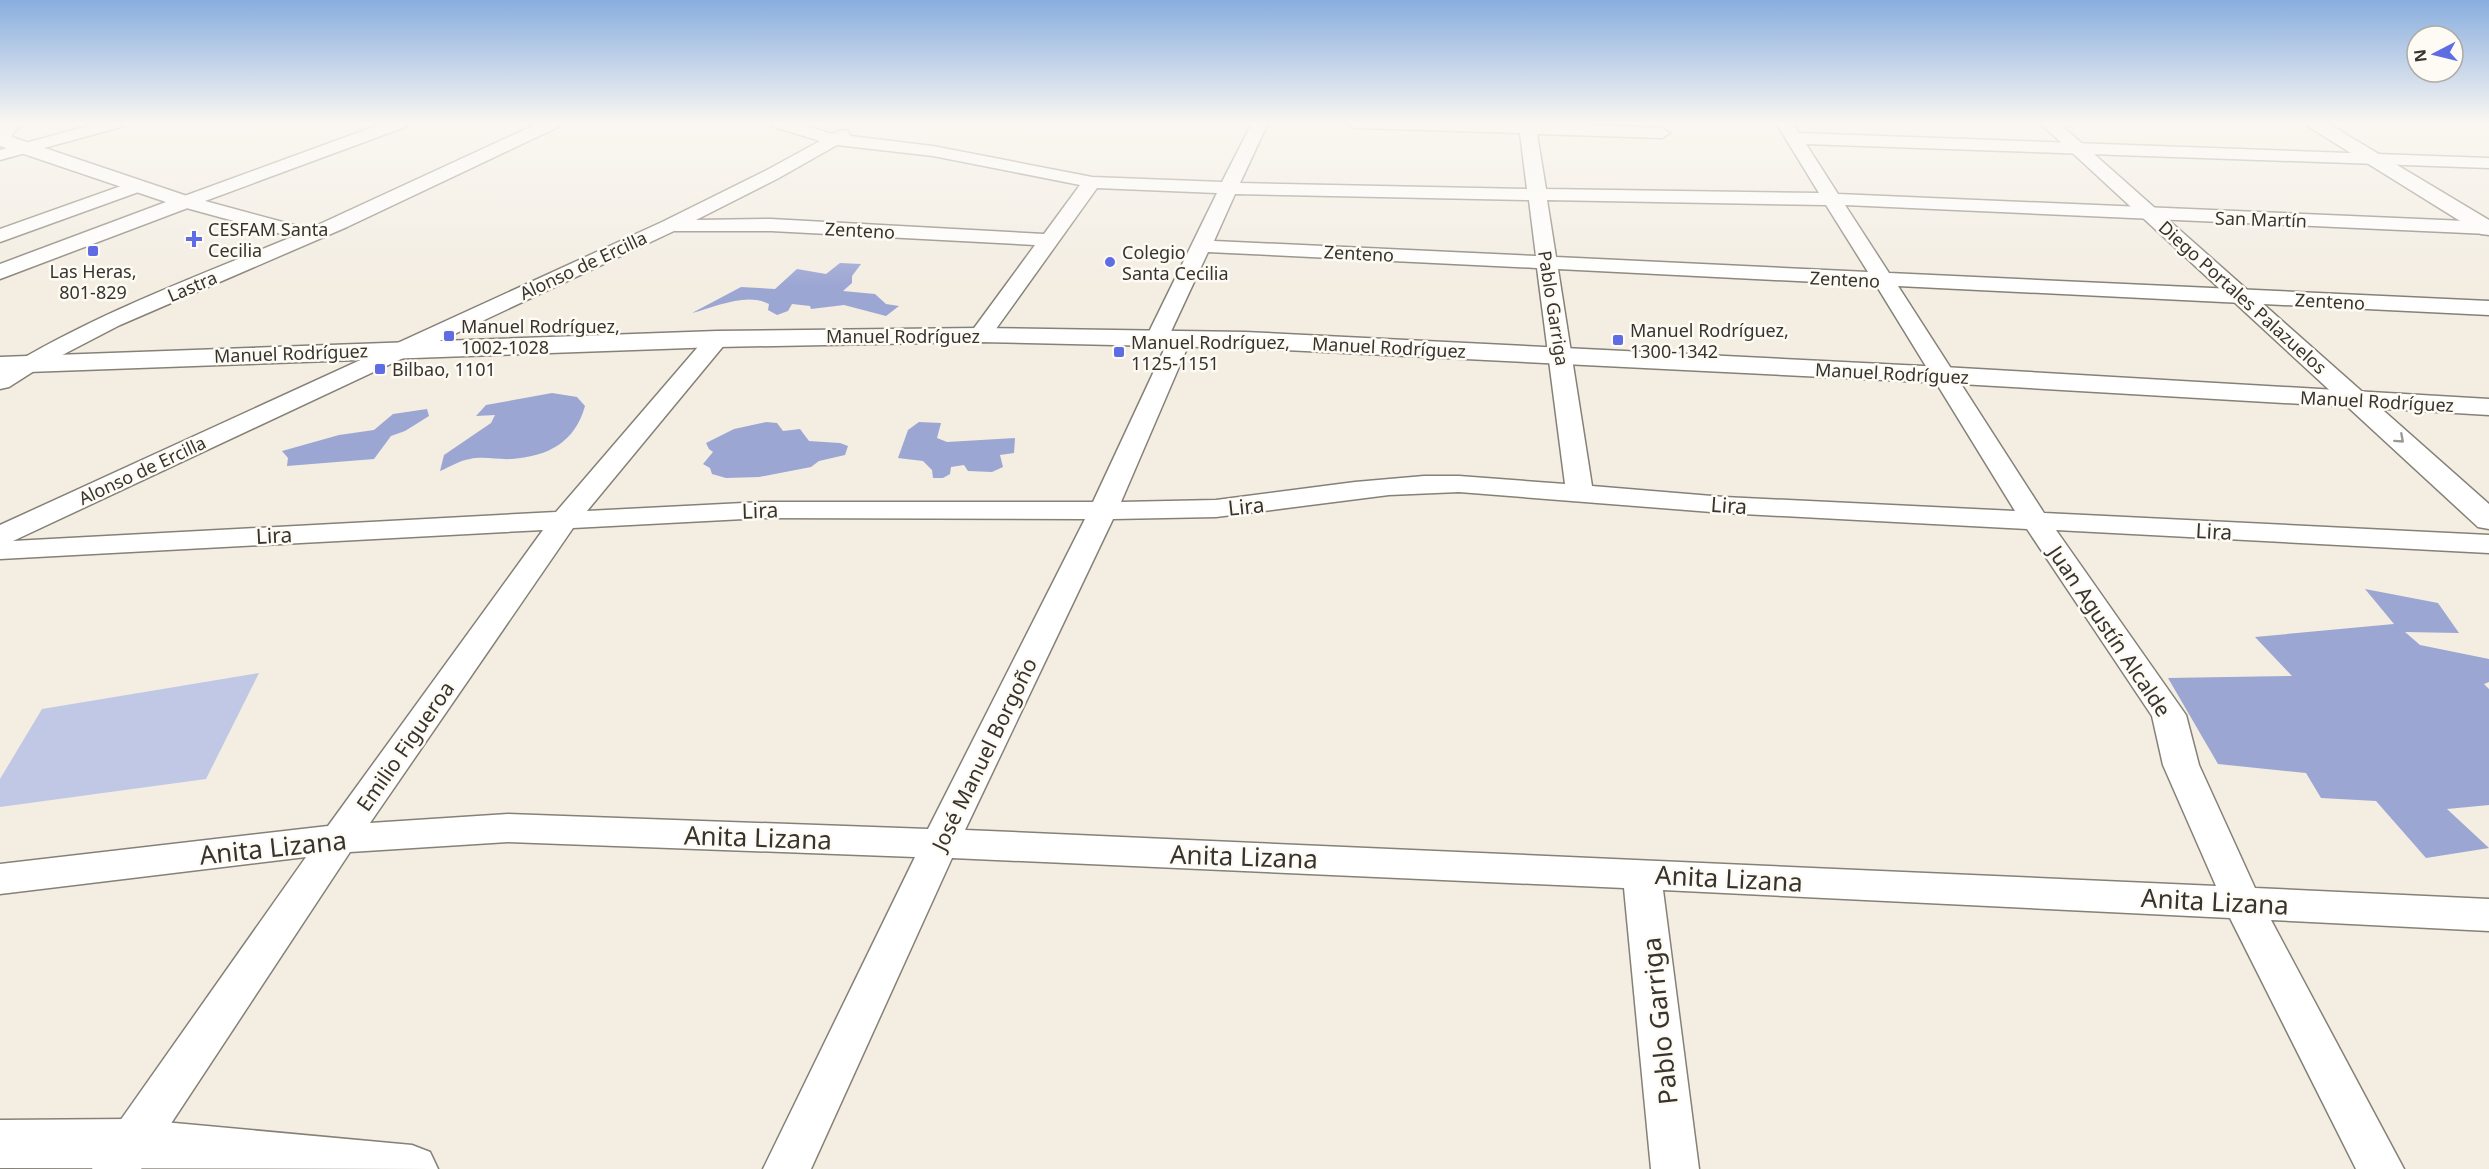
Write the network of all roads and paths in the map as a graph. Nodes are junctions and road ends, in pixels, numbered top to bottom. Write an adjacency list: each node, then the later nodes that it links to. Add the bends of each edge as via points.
1 (113, 178): 12 (main road)
2 (252, 178): 16 (street)
3 (436, 178): 21 (street, Lastra)
4 (766, 178): 18 (street, Alonso de Ercilla)
5 (1069, 178): 11 (street, San Martín)
6 (1234, 178): 13 (street, José Manuel Borgoño)
7 (1534, 178): 14 (street, Pablo Garriga)
8 (1819, 178): 15 (street, Juan Agustín Alcalde)
9 (2110, 178): 17 (main road, Diego Portales Palazuelos)
10 (2405, 178): 19 (main road)
11 (1092, 182): 13 (street, San Martín); 22 (street)
12 (138, 186): 16 (main road); 20 (street)
13 (1228, 189): 14 (street, San Martín); 23 (street, José Manuel Borgoño)
14 (1537, 195): 15 (street, San Martín); 24 (street, Pablo Garriga)
15 (1832, 199): 17 (street, San Martín); 26 (street, Juan Agustín Alcalde)
16 (186, 202): 21 (street); 25 (main road)
17 (2151, 214): 19 (street, San Martín); 27 (main road, Diego Portales Palazuelos)
18 (669, 226): 22 (street, Zenteno, via 771,225); 32 (street, Alonso de Ercilla)
19 (2488, 228)
20 (0, 236)
21 (311, 236): 34 (street, Lastra, via 106,322)
22 (1051, 240): 29 (street)
23 (1201, 246): 24 (street, Zenteno); 31 (street, José Manuel Borgoño)
24 (1546, 263): 26 (street, Zenteno); 33 (street, Pablo Garriga)
25 (0, 272)
26 (1883, 280): 27 (street, Zenteno); 36 (street, Juan Agustín Alcalde)
27 (2244, 297): 28 (street, Zenteno); 38 (main road, Diego Portales Palazuelos)
28 (2489, 308)
29 (980, 335): 30 (main road, Manuel Rodríguez); 31 (main road, Manuel Rodríguez)
30 (717, 339): 32 (main road, Manuel Rodríguez); 42 (street, Emilio Figueroa)
31 (1169, 339): 33 (main road, Manuel Rodríguez); 41 (street, José Manuel Borgoño)
32 (402, 349): 34 (main road, Manuel Rodríguez); 45 (street, Alonso de Ercilla)
33 (1561, 356): 36 (main road, Manuel Rodríguez); 40 (street, Pablo Garriga)
34 (27, 364): 35 (main road, Manuel Rodríguez); 37 (street, Lastra)
35 (0, 365)
36 (1943, 375): 38 (main road, Manuel Rodríguez); 44 (street, Juan Agustín Alcalde)
37 (0, 382)
38 (2357, 400): 39 (main road, Manuel Rodríguez); 43 (main road, Diego Portales Palazuelos, one-way to 43)
39 (2489, 407)
40 (1580, 494): 41 (street, Lira, via 1417,483 1241,507); 44 (street, Lira)
41 (1102, 513): 42 (street, Lira, via 830,509); 49 (street, José Manuel Borgoño)
42 (565, 519): 47 (street, Lira); 48 (street, Emilio Figueroa)
43 (2489, 520)
44 (2036, 522): 46 (street, Lira); 52 (street, Juan Agustín Alcalde, via 2169,715 2181,765)
45 (0, 536)
46 (2489, 544)
47 (0, 550)
48 (339, 838): 49 (street, Anita Lizana, via 508,828); 51 (street, Anita Lizana); 55 (street, Emilio Figueroa)
49 (940, 843): 50 (street, Anita Lizana); 57 (street, José Manuel Borgoño)
50 (1642, 874): 52 (street, Anita Lizana); 58 (street, Pablo Garriga)
51 (0, 879)
52 (2242, 902): 53 (street, Anita Lizana); 59 (street, Juan Agustín Alcalde)
53 (2489, 915)
54 (0, 1144): 55 (main road)
55 (124, 1156): 56 (main road)
56 (412, 1169)
57 (787, 1169)
58 (1675, 1169)
59 (2380, 1169)

